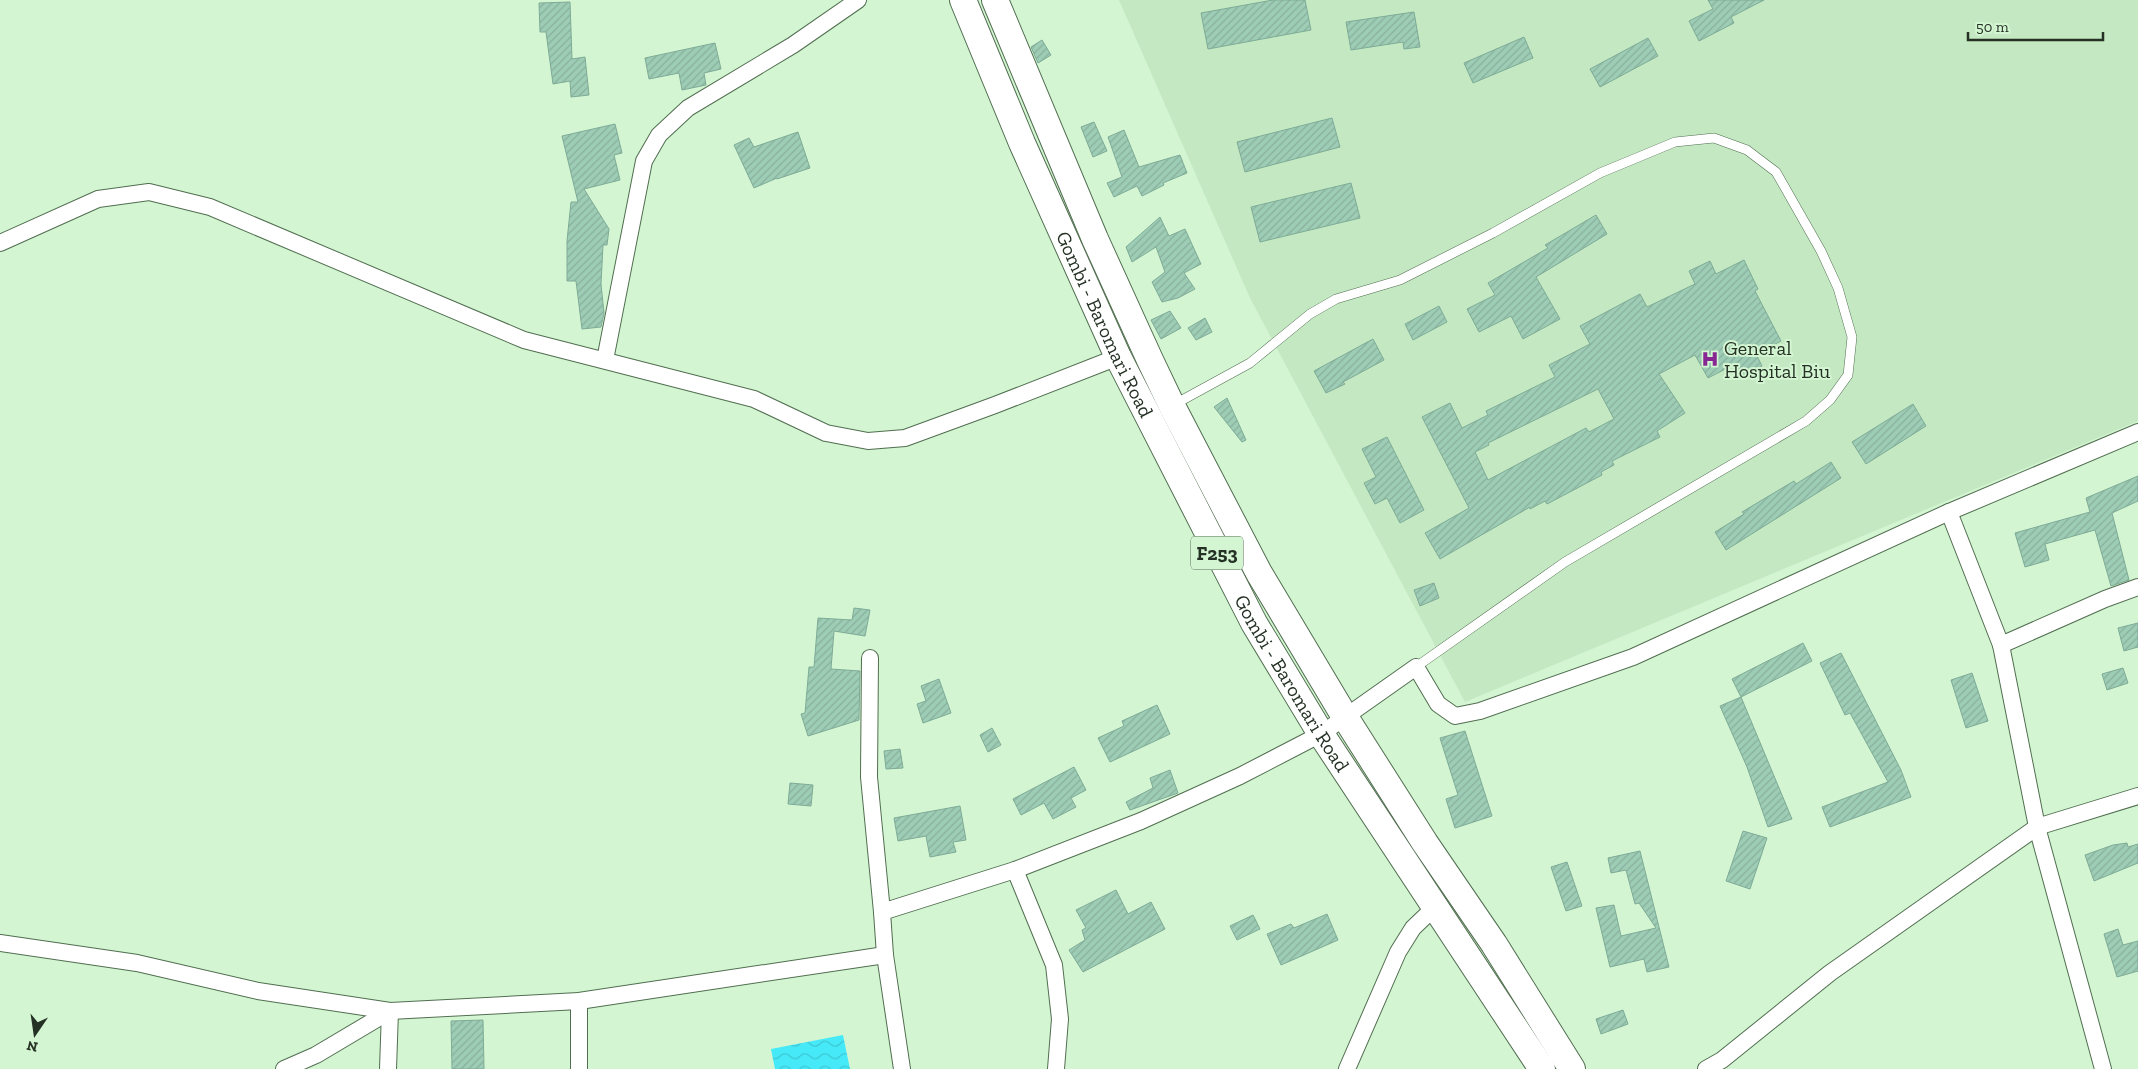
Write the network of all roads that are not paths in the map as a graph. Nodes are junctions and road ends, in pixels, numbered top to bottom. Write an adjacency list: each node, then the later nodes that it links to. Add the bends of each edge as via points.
1 (858, 0): 6 (street, via 793,45 688,108 659,135 644,161)
2 (963, 0): 5 (main road, Gombi - Baromari Road / F253, via 1022,143)
3 (995, 0): 7 (main road, Gombi - Baromari Road / F253, via 1095,239)
4 (0, 243): 6 (street, via 98,199 149,192 210,207 524,340)
5 (1118, 357): 6 (street, via 905,438 868,441 826,433 754,399); 15 (main road, Gombi - Baromari Road / F253, via 1254,622)
6 (605, 360)
7 (1172, 406): 13 (lane, via 1250,363 1310,314 1336,299 1400,280 1600,173 1676,142 1714,138 1746,150 1776,172 1821,251 1838,288 1852,337 1848,375 1830,400 1806,421 1565,562); 14 (main road, Gombi - Baromari Road / F253, via 1260,574)
8 (2138, 432): 9 (street)
9 (1949, 512): 11 (street); 13 (street, via 1633,658 1480,711 1456,716 1438,704)
10 (2138, 587): 11 (street)
11 (2001, 645): 17 (street)
12 (870, 658): 20 (street, via 869,777)
13 (1416, 667): 14 (street)
14 (1345, 717): 15 (street); 32 (main road, Gombi - Baromari Road / F253)
15 (1321, 734): 18 (street, via 1240,776 1141,821); 19 (main road, Gombi - Baromari Road / F253)
16 (2138, 796): 17 (street)
17 (2037, 827): 33 (street, via 1830,973 1722,1060); 34 (street)
18 (1015, 870): 20 (street); 29 (street, via 1054,965 1060,1019)
19 (1436, 906): 30 (street, via 1413,928 1398,952); 31 (main road, Gombi - Baromari Road / F253)
20 (882, 912): 22 (street)
21 (0, 943): 24 (street, via 137,964 258,991)
22 (886, 954): 23 (street); 28 (street)
23 (579, 1001): 24 (street); 27 (street)
24 (390, 1011): 25 (street, via 316,1055); 26 (street)
25 (284, 1069)
26 (388, 1069)
27 (580, 1069)
28 (902, 1069)
29 (1056, 1069)
30 (1347, 1069)
31 (1542, 1069)
32 (1572, 1069)
33 (1706, 1069)
34 (2103, 1069)

